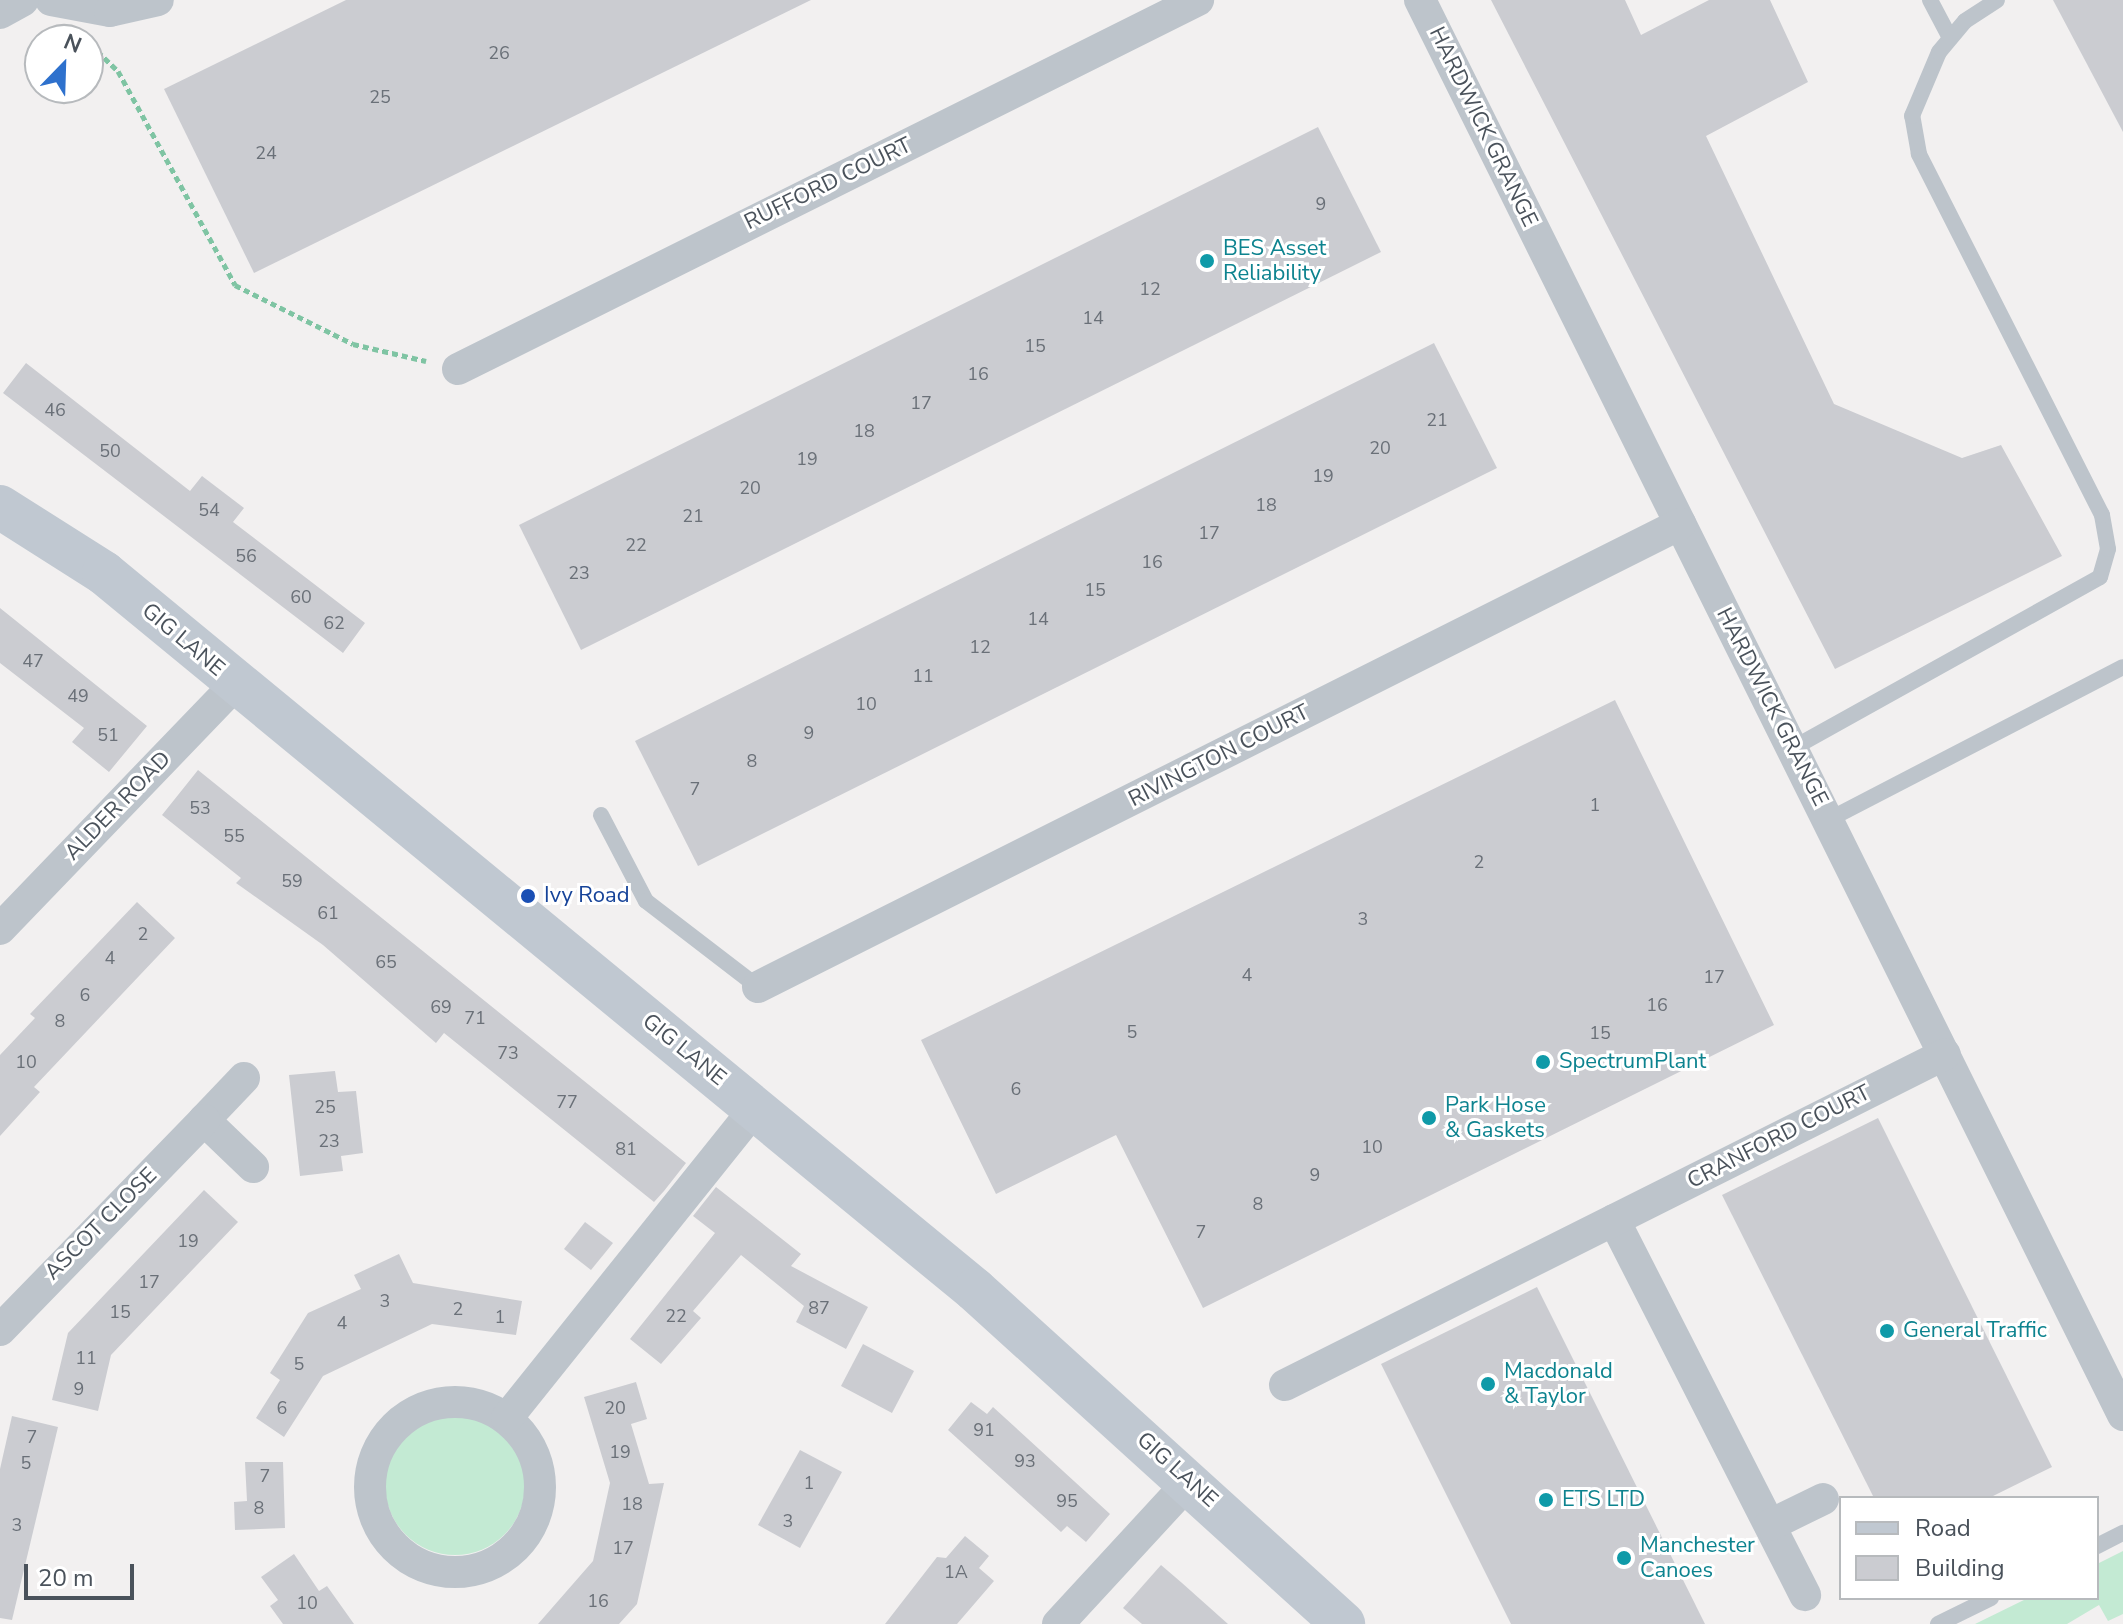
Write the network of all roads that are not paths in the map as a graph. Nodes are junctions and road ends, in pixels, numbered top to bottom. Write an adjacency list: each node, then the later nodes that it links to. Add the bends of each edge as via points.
1 (23, 0): 8 (street)
2 (51, 0): 3 (street, via 110,11)
3 (158, 0)
4 (1198, 0): 10 (street, RUFFORD COURT)
5 (1420, 0): 12 (street, HARDWICK GRANGE)
6 (1930, 0): 9 (lane)
7 (1997, 0): 9 (lane)
8 (0, 13)
9 (1950, 38): 13 (lane, via 1933,63 1912,116 1919,154 2102,515)
10 (458, 369)
11 (0, 507): 16 (street, GIG LANE, via 104,573)
12 (1680, 524): 17 (street, HARDWICK GRANGE); 21 (street, RIVINGTON COURT)
13 (2108, 549): 14 (lane); 17 (lane, via 2100,577)
14 (2123, 559)
15 (2123, 667): 19 (lane)
16 (236, 684): 20 (street, ALDER ROAD); 24 (street, GIG LANE)
17 (1793, 748): 19 (street, HARDWICK GRANGE)
18 (601, 815): 21 (lane, via 646,901)
19 (1828, 820): 22 (street, HARDWICK GRANGE)
20 (0, 929)
21 (758, 987)
22 (1945, 1054): 27 (street, CRANFORD COURT); 30 (street, HARDWICK GRANGE)
23 (244, 1078): 25 (street, ASCOT CLOSE)
24 (755, 1108): 31 (street); 32 (street, GIG LANE, via 975,1290)
25 (204, 1120): 26 (street); 28 (street, ASCOT CLOSE)
26 (253, 1167)
27 (1614, 1220): 29 (street, CRANFORD COURT); 34 (street)
28 (0, 1330)
29 (1285, 1385)
30 (2123, 1415)
31 (507, 1418): 31 (street, via 526,1438 538,1463 536,1517 522,1541 501,1559 475,1570 448,1572 421,1565 397,1550 380,1526 371,1499 371,1470 381,1443 400,1421 424,1407 453,1401 481,1405)
32 (1190, 1481): 39 (street); 40 (street, GIG LANE)
33 (1823, 1499): 34 (street)
34 (1770, 1525): 37 (street)
35 (2123, 1533): 36 (lane)
36 (2099, 1545)
37 (1805, 1595)
38 (1987, 1600): 41 (lane)
39 (1058, 1624)
40 (1343, 1624)
41 (1938, 1624)

